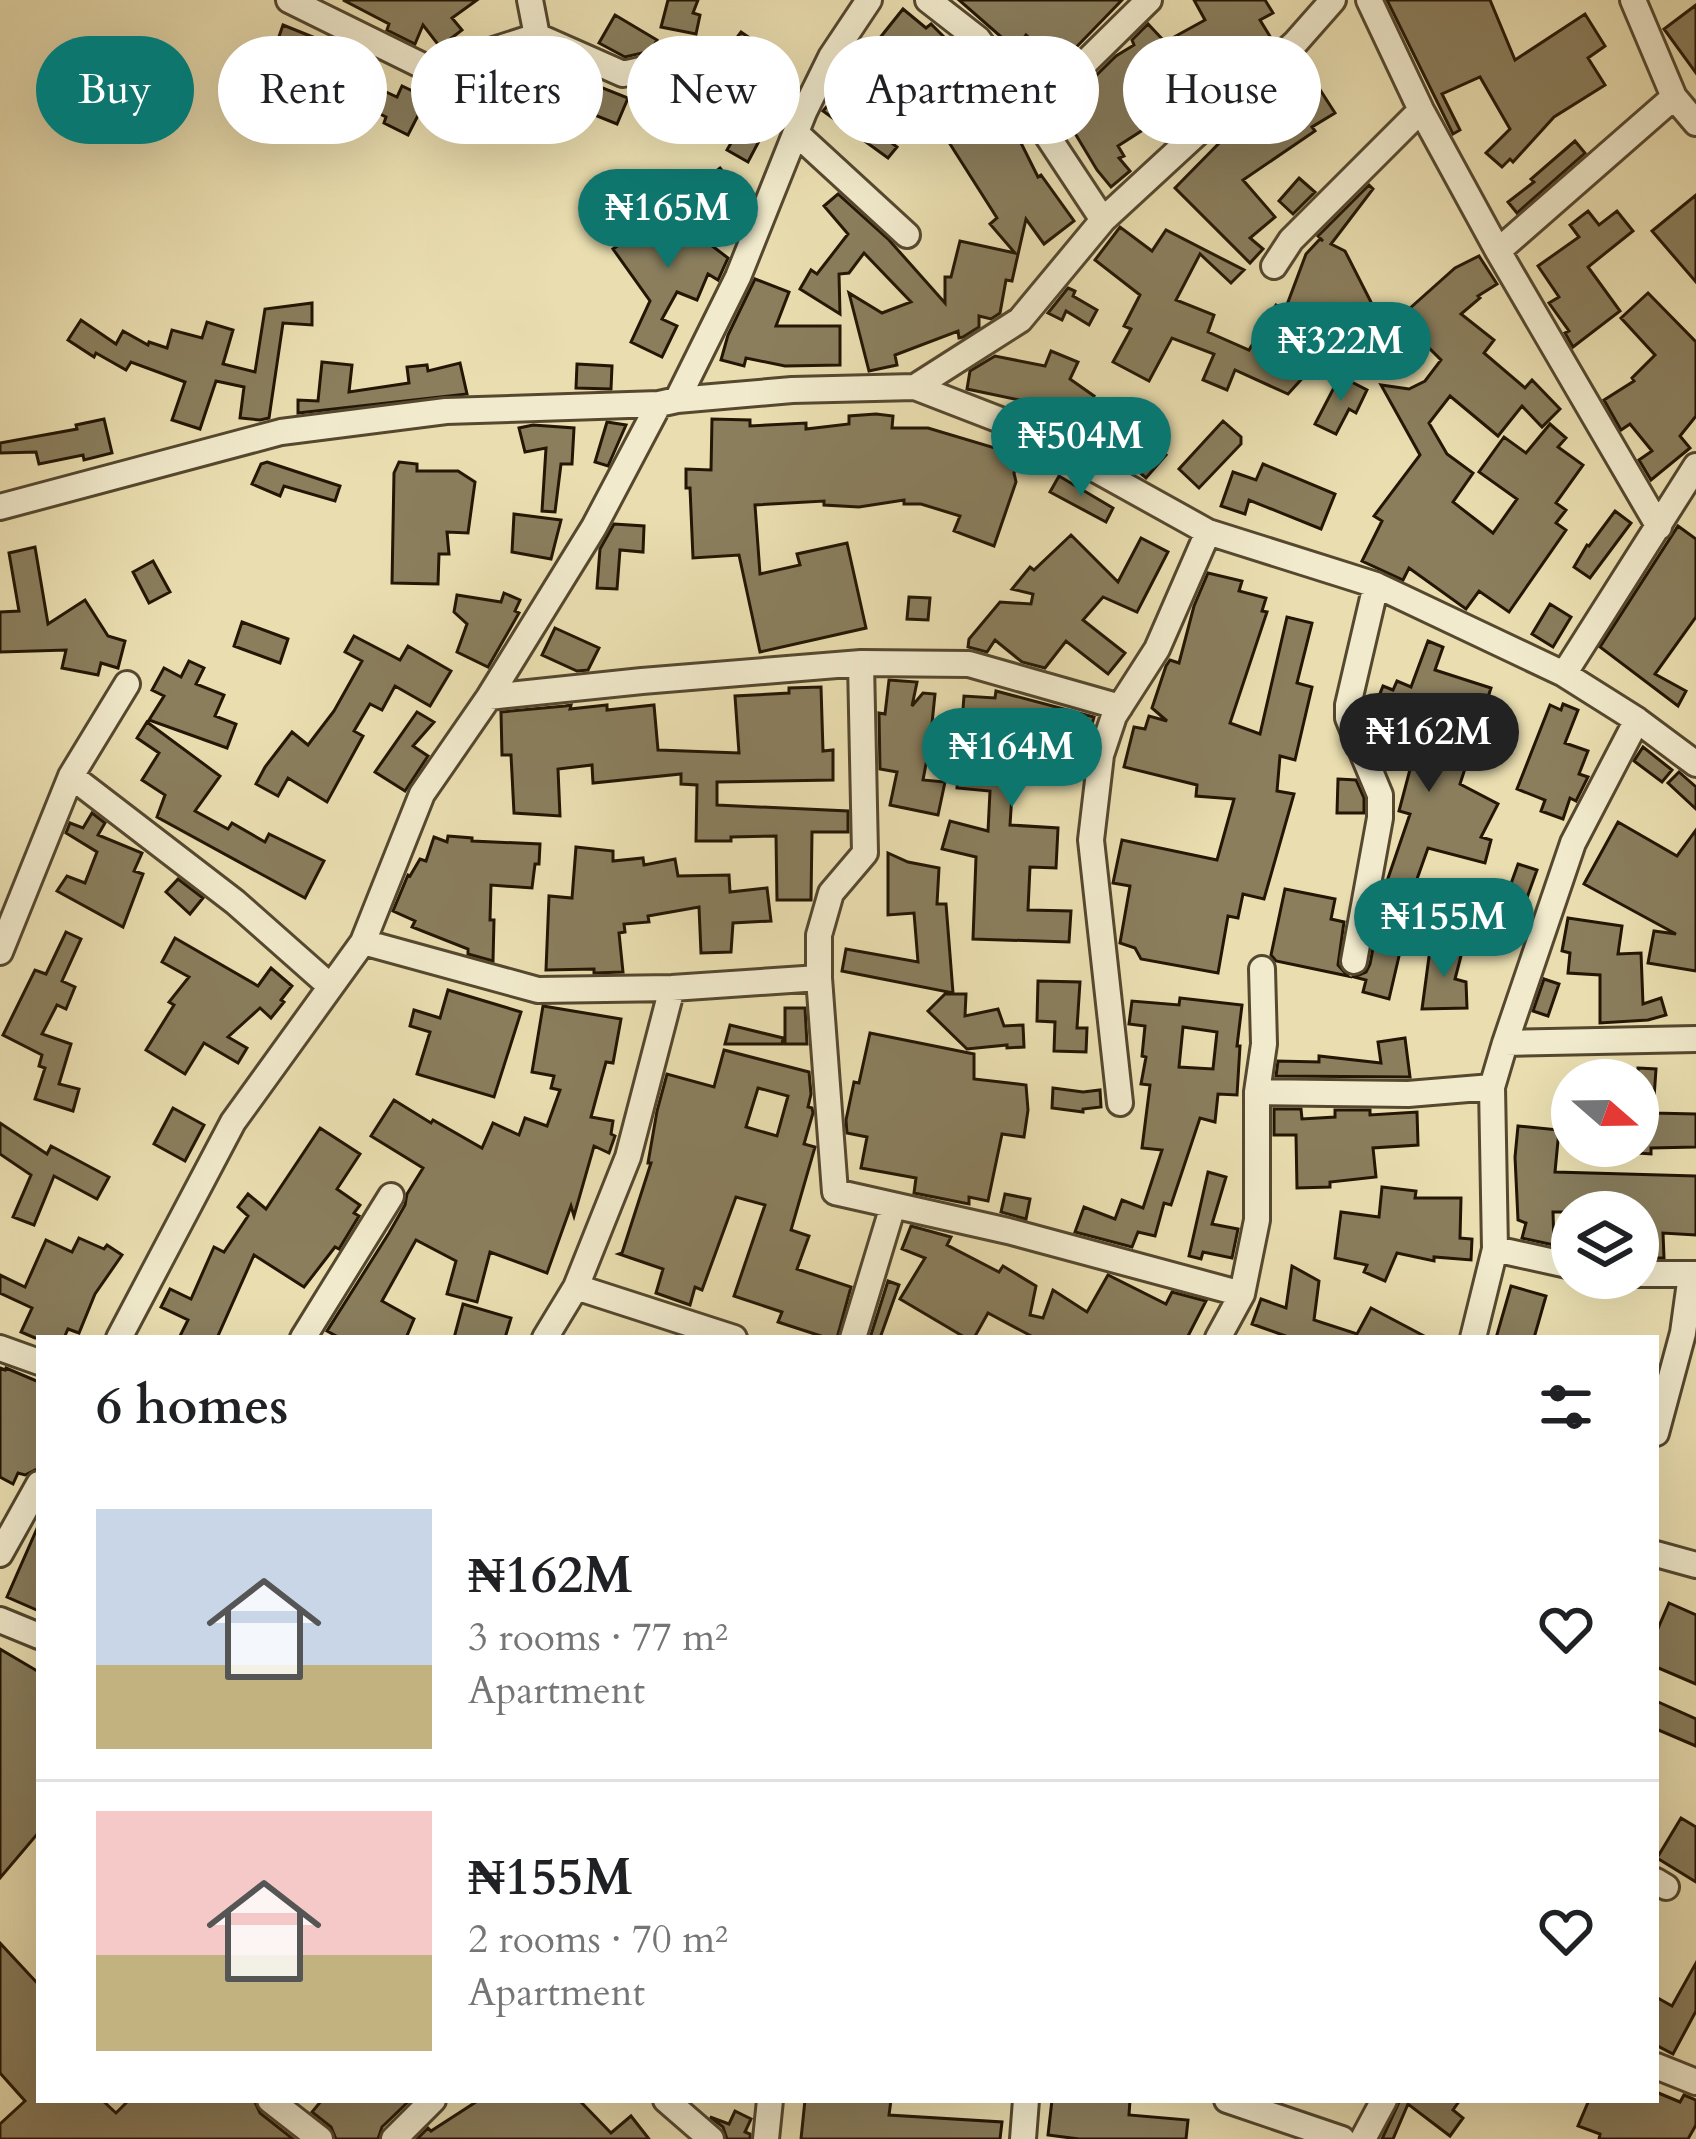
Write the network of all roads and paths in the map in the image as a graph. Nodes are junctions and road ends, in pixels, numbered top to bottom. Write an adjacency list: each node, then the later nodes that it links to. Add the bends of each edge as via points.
1 (289, 0): 12 (street)
2 (530, 0): 9 (street)
3 (869, 0): 16 (street)
4 (928, 0): 10 (street)
5 (1149, 0): 11 (street)
6 (1333, 0): 19 (street)
7 (1369, 0): 15 (street)
8 (1633, 0): 14 (street)
9 (537, 36)
10 (974, 36)
11 (1099, 49)
12 (411, 60)
13 (603, 65): 16 (street, via 623,74 715,53)
14 (1675, 97): 17 (street); 21 (street)
15 (1421, 110): 21 (street); 22 (street)
16 (801, 123): 20 (street); 24 (street, via 738,277)
17 (1696, 123)
18 (1053, 144): 19 (street)
19 (1103, 220): 23 (street, via 1020,320)
20 (908, 235)
21 (1498, 251): 27 (street)
22 (1274, 266)
23 (915, 387): 24 (street); 28 (street, via 1021,428)
24 (668, 402): 26 (street, via 446,410 281,432); 33 (street)
25 (1696, 466): 27 (street)
26 (0, 507)
27 (1659, 527): 31 (street)
28 (1208, 532): 29 (street); 34 (street, via 1157,649)
29 (1376, 585): 31 (street); 40 (street, via 1348,705 1380,794)
30 (861, 663): 33 (street); 34 (street, via 969,664); 42 (street, via 866,853 831,893 818,935)
31 (1564, 674): 35 (street)
32 (127, 684): 37 (street)
33 (489, 697): 38 (street, via 422,794)
34 (1120, 707): 49 (street, via 1101,754 1091,840)
35 (1637, 719): 36 (street); 46 (street, via 1573,843)
36 (1696, 764)
37 (71, 776): 39 (street); 43 (street)
38 (363, 941): 43 (street); 44 (street, via 538,990)
39 (0, 952)
40 (1354, 961)
41 (1262, 969): 48 (street)
42 (819, 978): 44 (street); 51 (street, via 835,1192)
43 (330, 986): 58 (street, via 233,1122)
44 (672, 988): 56 (street, via 628,1156)
45 (1696, 1039): 46 (street)
46 (1505, 1043): 47 (street)
47 (1492, 1087): 48 (street); 52 (street)
48 (1257, 1092): 57 (street, via 1257,1220)
49 (1120, 1103)
50 (391, 1196): 59 (street)
51 (892, 1206): 57 (street); 62 (street)
52 (1495, 1249): 53 (street); 64 (street)
53 (1551, 1261)
54 (1659, 1274): 55 (street)
55 (1694, 1274): 67 (street)
56 (576, 1288): 60 (street); 61 (street)
57 (1242, 1294): 63 (street)
58 (121, 1335)
59 (305, 1335)
60 (547, 1335)
61 (725, 1335)
62 (855, 1335)
63 (1220, 1335)
64 (1474, 1335)
65 (0, 1348): 66 (street)
66 (36, 1362)
67 (1659, 1422)
68 (36, 1489): 69 (street)
69 (0, 1553)
70 (1659, 1555): 71 (street)
71 (1696, 1565)
72 (0, 1620): 73 (street)
73 (36, 1635)
74 (1659, 2067): 75 (street)
75 (1696, 2082)
76 (275, 2103): 83 (street)
77 (430, 2103): 84 (street)
78 (669, 2103): 85 (street)
79 (770, 2103): 86 (street)
80 (1026, 2103): 87 (street)
81 (1236, 2103): 88 (street)
82 (1382, 2103): 89 (street)
83 (320, 2139)
84 (394, 2139)
85 (711, 2139)
86 (766, 2139)
87 (1023, 2139)
88 (1342, 2139)
89 (1363, 2139)

